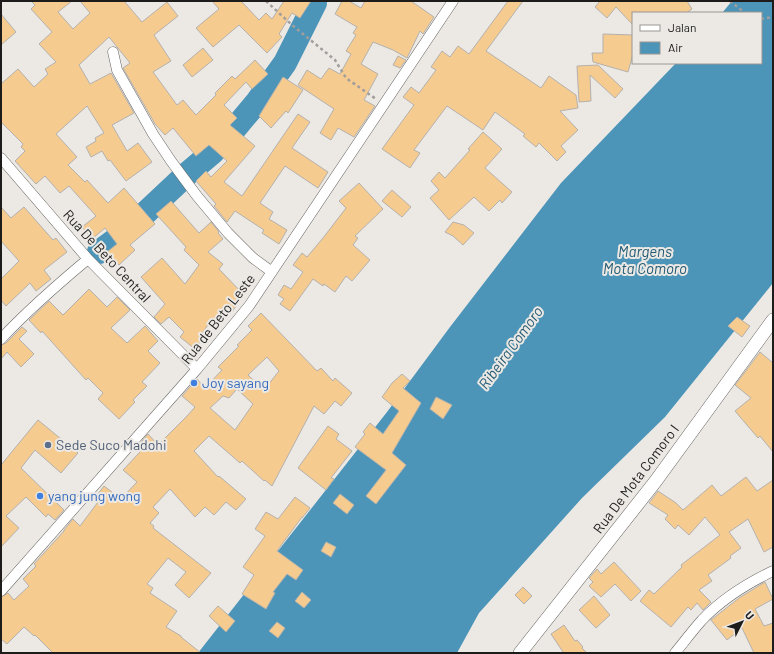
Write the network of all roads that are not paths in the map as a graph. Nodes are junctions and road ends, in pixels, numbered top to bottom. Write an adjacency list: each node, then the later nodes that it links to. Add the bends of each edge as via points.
1 (453, 1): 5 (street, Rua de Beto Leste)
2 (113, 52): 5 (street, via 117,70 171,161 228,232 253,258)
3 (1, 158): 4 (street, Rua De Beto Central)
4 (88, 259): 7 (street, via 51,289); 8 (street, Rua De Beto Central)
5 (272, 272): 8 (street, Rua de Beto Leste, via 250,306)
6 (773, 320): 11 (street, Rua De Mota Comoro I, via 655,482)
7 (1, 339)
8 (197, 369): 10 (street, Rua de Beto Leste)
9 (773, 570): 12 (street, via 729,597 703,619)
10 (1, 591)
11 (520, 653)
12 (675, 653)

